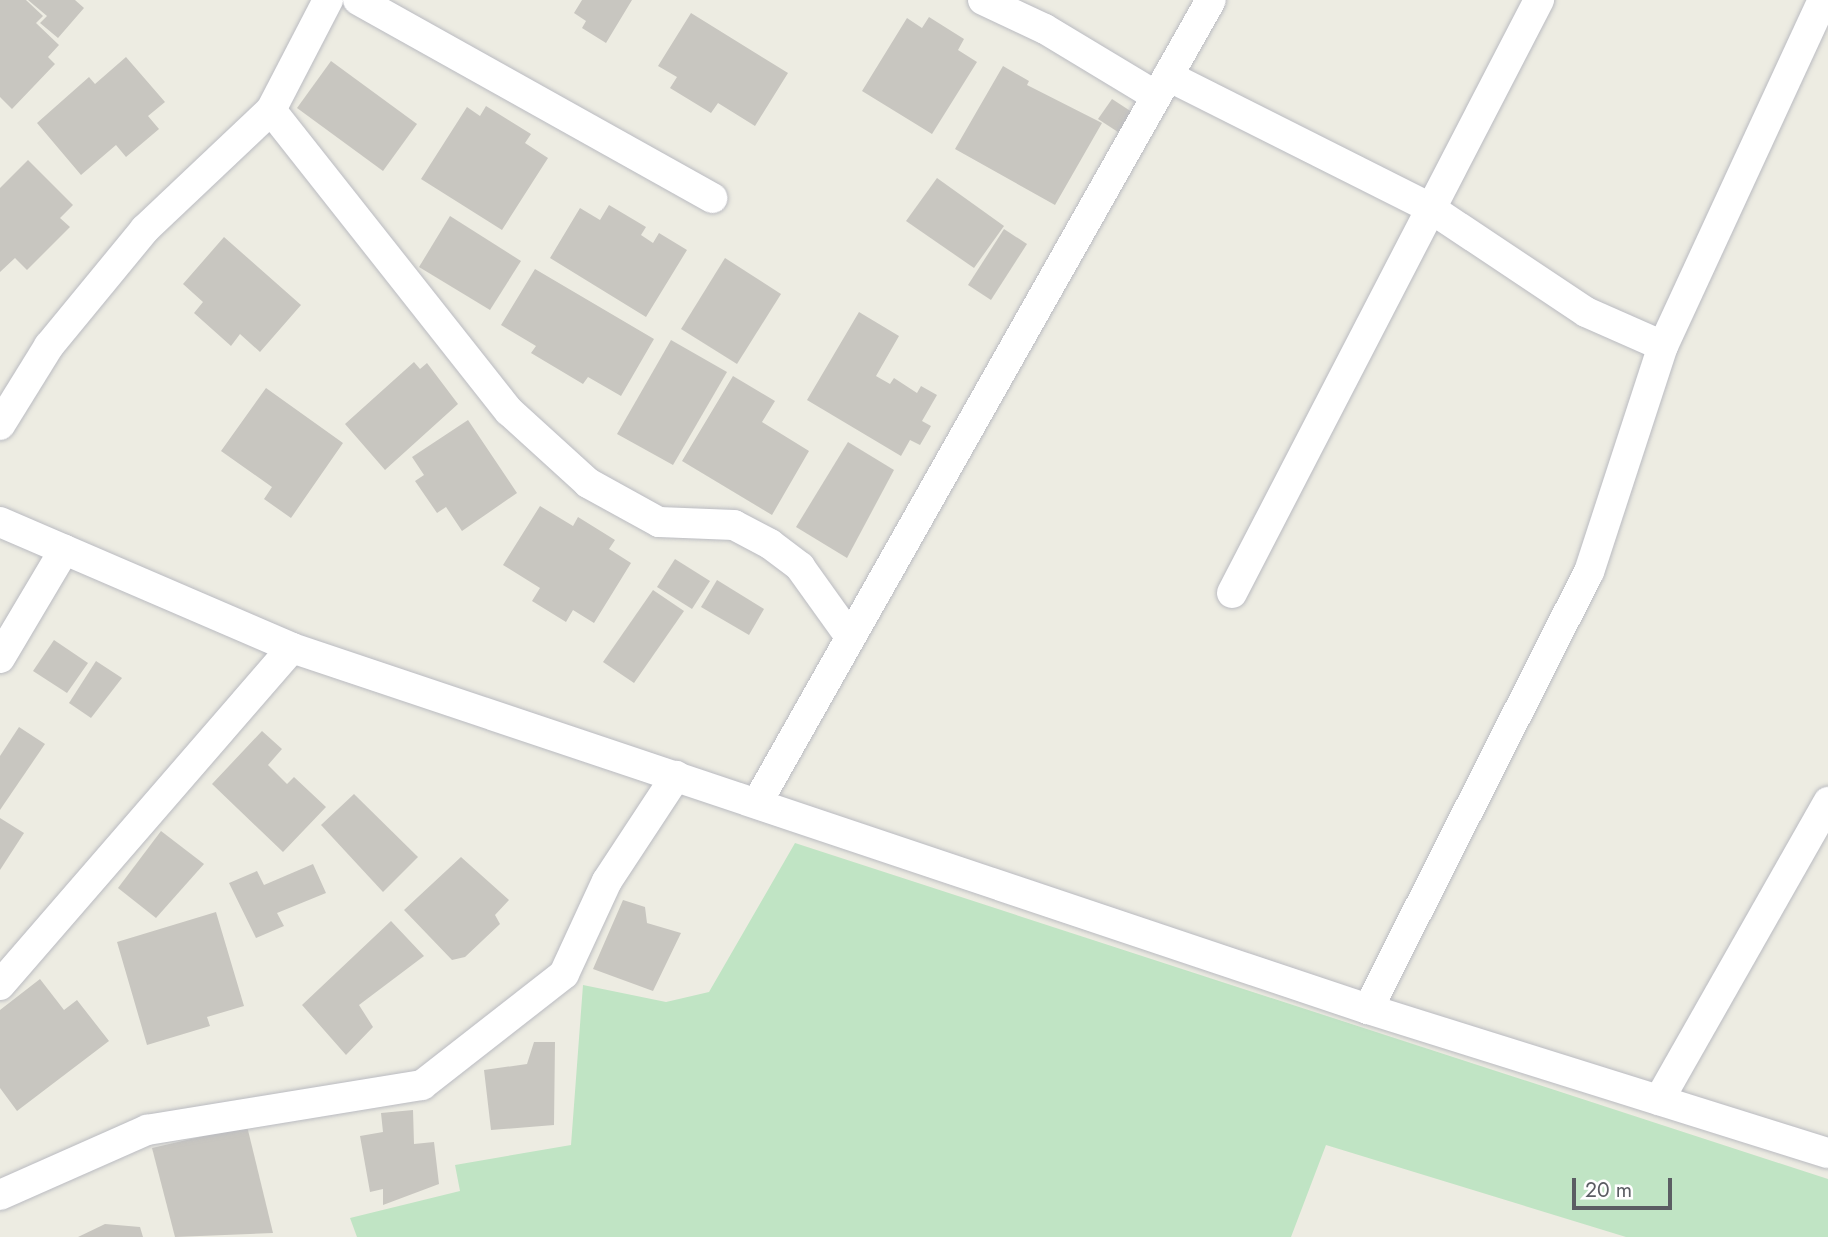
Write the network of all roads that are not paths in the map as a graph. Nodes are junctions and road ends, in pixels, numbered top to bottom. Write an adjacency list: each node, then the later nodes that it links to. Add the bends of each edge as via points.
1 (328, 0): 8 (street)
2 (358, 0): 9 (street)
3 (983, 0): 7 (street)
4 (1211, 0): 7 (street)
5 (1539, 0): 10 (street)
6 (1823, 0): 11 (street)
7 (1162, 86): 10 (street); 16 (street)
8 (271, 110): 12 (street, via 145,229 49,346); 16 (street, via 509,411 551,452 588,483 659,522 734,525 770,544 800,567)
9 (713, 198)
10 (1430, 208): 11 (street, via 1586,312); 15 (street)
11 (1663, 346): 23 (street, via 1589,572)
12 (0, 425)
13 (0, 522): 14 (street)
14 (64, 550): 17 (street); 18 (street)
15 (1232, 593)
16 (848, 634): 21 (street)
17 (292, 648): 19 (street); 22 (street)
18 (0, 658)
19 (677, 776): 21 (street); 26 (street, via 607,881 564,974 422,1085 147,1130)
20 (1828, 802): 24 (street)
21 (757, 803): 23 (street)
22 (0, 985)
23 (1368, 1009): 24 (street)
24 (1658, 1100): 25 (street)
25 (1828, 1153)
26 (0, 1195)

